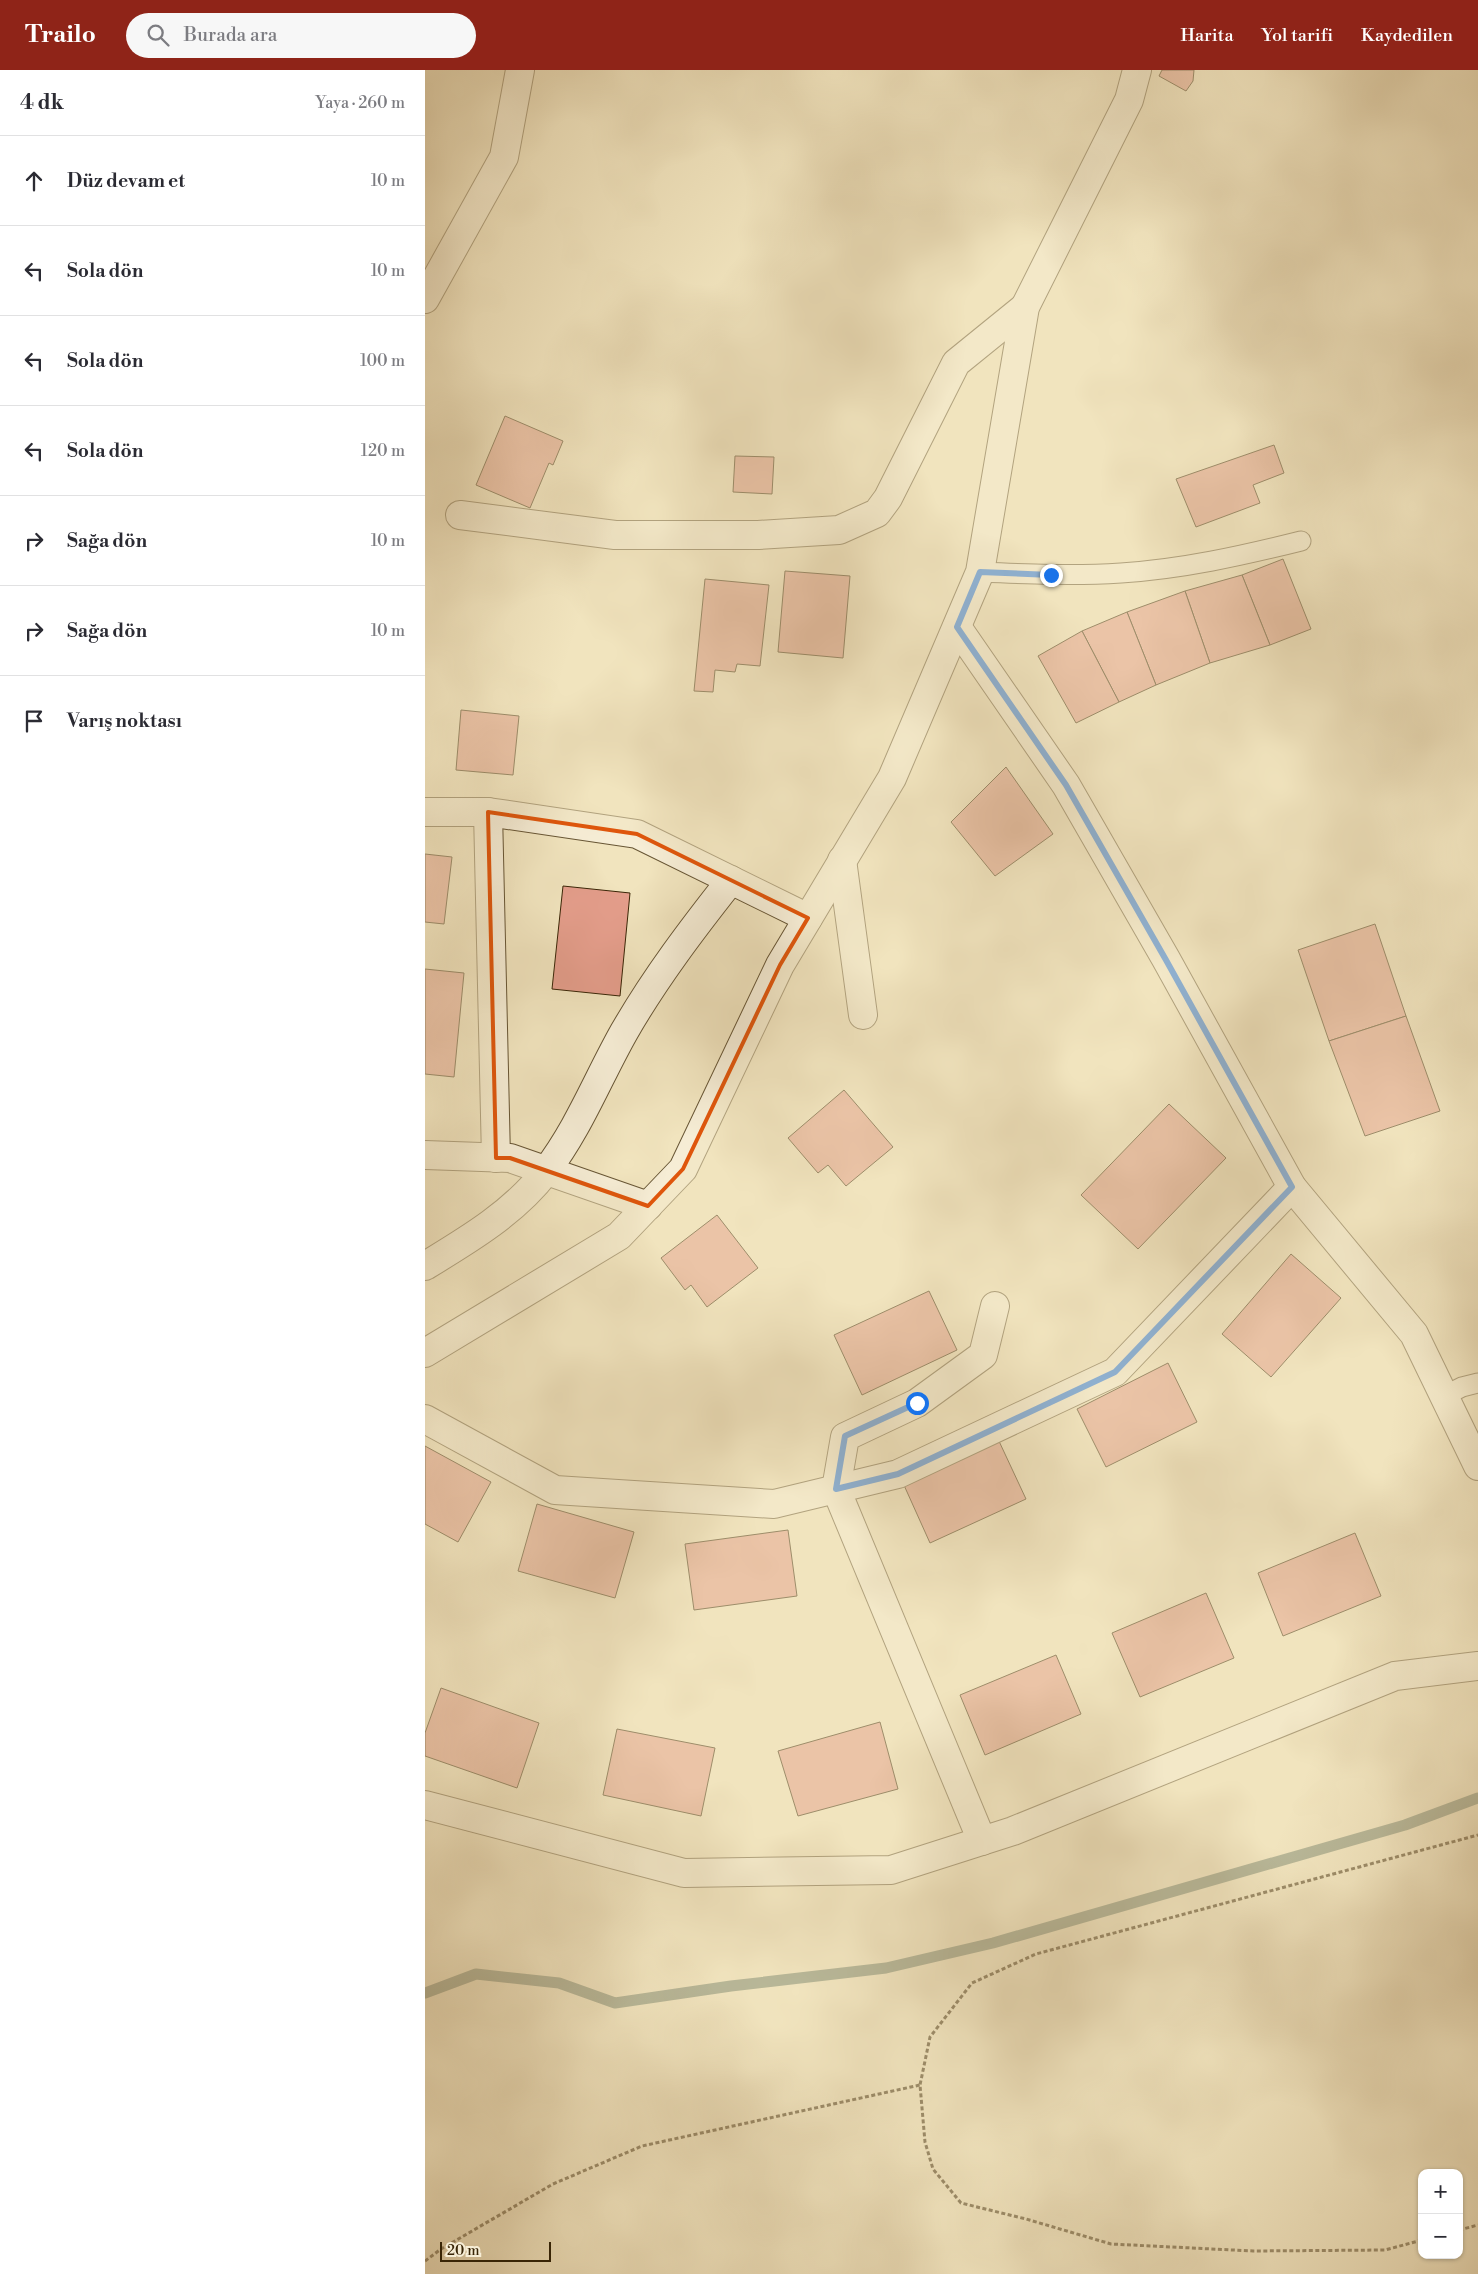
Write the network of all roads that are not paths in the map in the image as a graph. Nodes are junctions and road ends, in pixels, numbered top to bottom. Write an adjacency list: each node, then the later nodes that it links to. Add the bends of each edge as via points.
1 (520, 70): 3 (street, via 505,157)
2 (1137, 70): 4 (street, via 1129,100)
3 (425, 299)
4 (1025, 307): 5 (street, via 956,363 888,498 877,513 839,530 758,535 615,535); 7 (street)
5 (460, 515)
6 (1301, 541): 7 (lane, via 1241,556 1121,573)
7 (980, 572): 8 (street)
8 (957, 627): 11 (street, via 892,778); 18 (street, via 1066,785)
9 (425, 812): 10 (street)
10 (488, 812): 12 (street, via 637,834); 16 (street)
11 (842, 860): 13 (street); 14 (street)
12 (731, 880): 13 (street); 17 (street, via 686,937 624,1032 591,1098)
13 (808, 918): 19 (street, via 779,965 683,1169)
14 (863, 1015)
15 (425, 1155): 16 (street)
16 (496, 1158): 17 (street, via 511,1158)
17 (546, 1171): 19 (street); 20 (street, via 525,1194 479,1233)
18 (1292, 1187): 24 (street, via 1414,1334); 27 (street, via 1115,1372 898,1474)
19 (648, 1206): 22 (street, via 619,1236)
20 (425, 1266)
21 (995, 1306): 27 (street, via 983,1355 917,1403 845,1436)
22 (425, 1353)
23 (1478, 1382): 24 (lane)
24 (1444, 1396): 26 (street)
25 (425, 1419): 27 (street, via 555,1490 774,1504)
26 (1478, 1466)
27 (836, 1489): 30 (street)
28 (1478, 1666): 30 (street, via 1395,1676)
29 (425, 1805): 30 (street, via 685,1873 891,1870)
30 (982, 1841)

